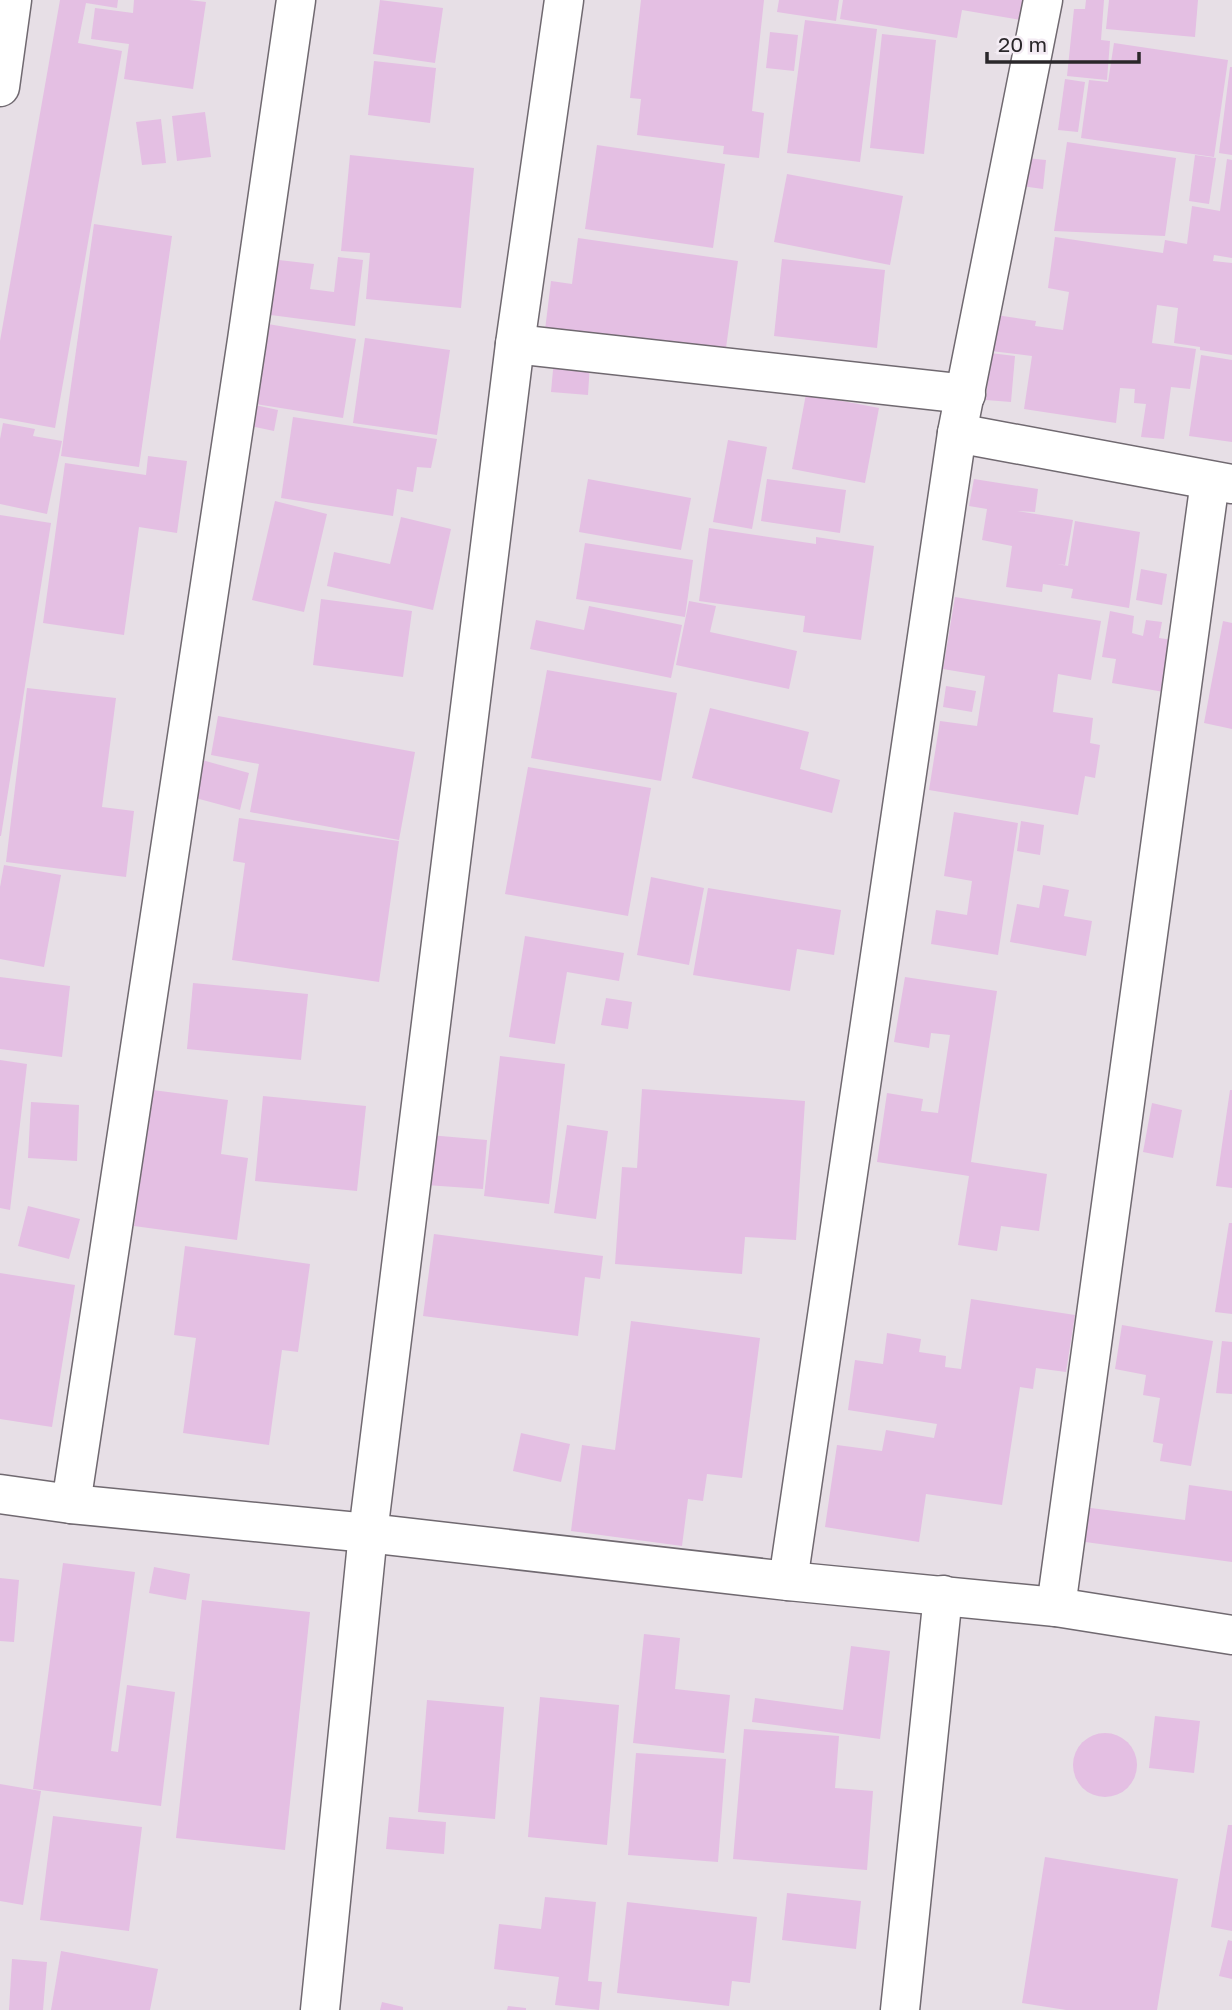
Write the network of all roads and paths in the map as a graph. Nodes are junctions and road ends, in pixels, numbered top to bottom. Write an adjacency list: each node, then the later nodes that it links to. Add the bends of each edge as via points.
1 (12, 0): 5 (street)
2 (296, 0): 11 (street)
3 (564, 0): 6 (street)
4 (1043, 0): 7 (street)
5 (0, 87)
6 (515, 344): 7 (street); 12 (street)
7 (965, 394): 8 (street)
8 (957, 433): 9 (street); 13 (street)
9 (1221, 482): 15 (street)
10 (0, 1494): 11 (street)
11 (71, 1504): 12 (street)
12 (368, 1533): 13 (street); 17 (street)
13 (788, 1581): 14 (street)
14 (943, 1595): 15 (street); 18 (street)
15 (1056, 1607): 16 (street)
16 (1232, 1635)
17 (320, 2010)
18 (900, 2010)

